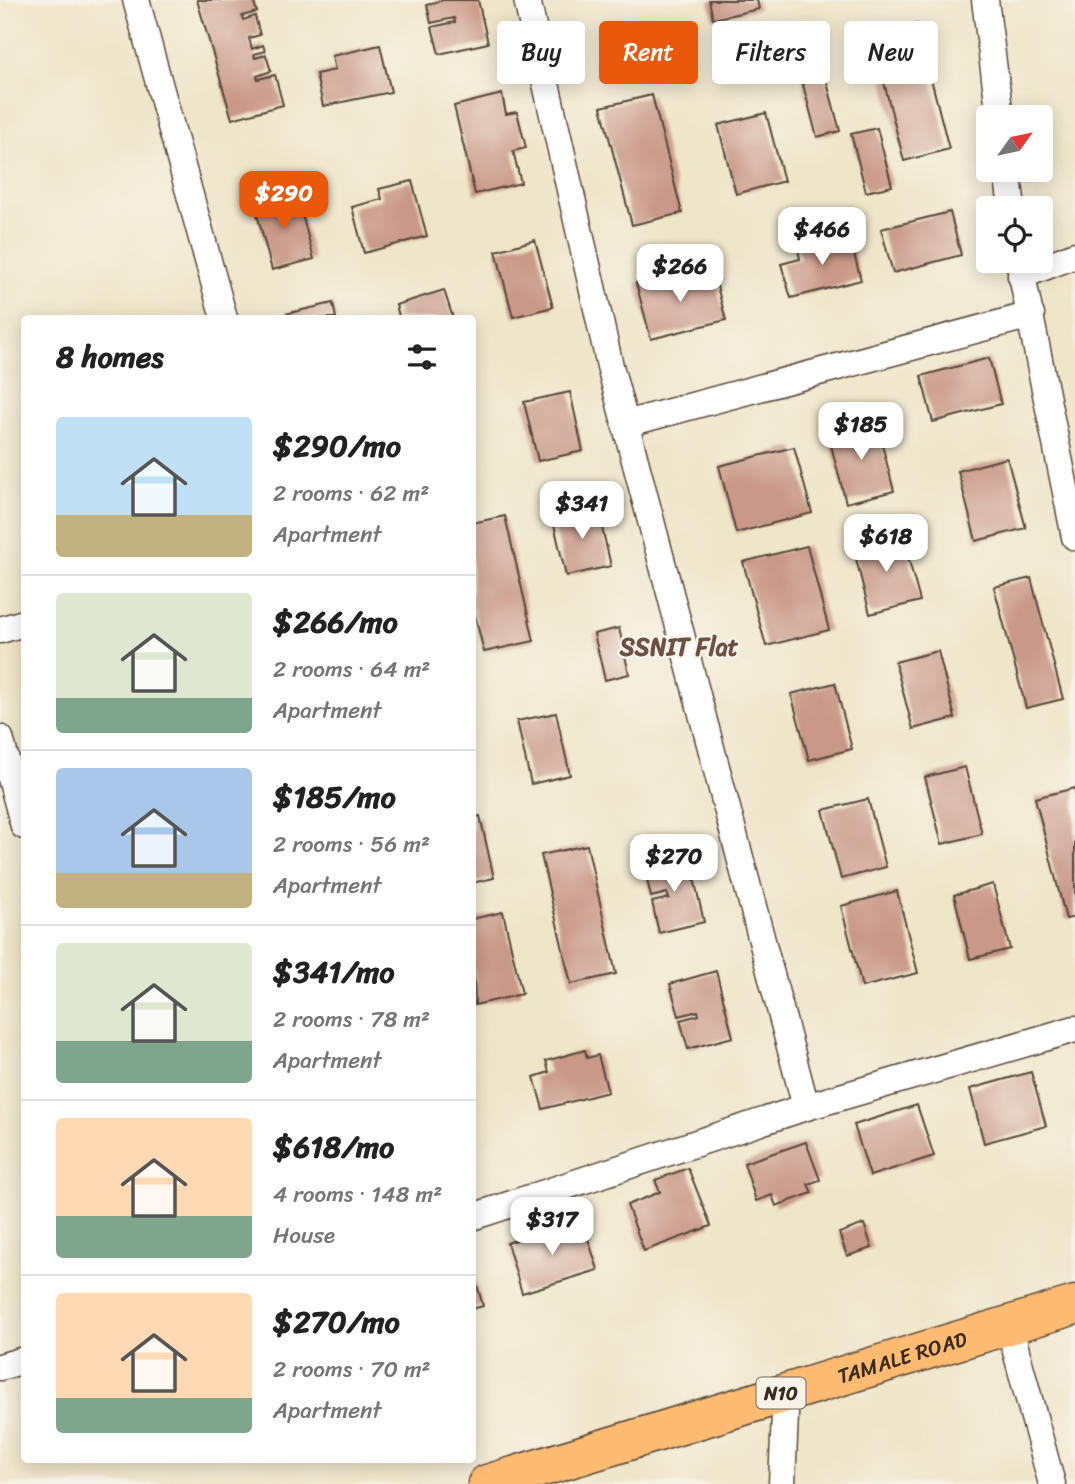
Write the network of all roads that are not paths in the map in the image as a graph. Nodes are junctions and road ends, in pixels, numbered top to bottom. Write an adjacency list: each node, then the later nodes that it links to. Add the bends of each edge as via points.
1 (136, 0): 8 (street)
2 (527, 0): 10 (street)
3 (985, 0): 4 (street)
4 (998, 105)
5 (1075, 255): 6 (street)
6 (1053, 260)
7 (1021, 273): 9 (street)
8 (223, 315)
9 (1031, 315): 10 (street); 11 (street)
10 (625, 424): 17 (street)
11 (1075, 537)
12 (21, 624): 13 (street)
13 (0, 630)
14 (0, 738): 15 (street)
15 (21, 815)
16 (1075, 1029): 17 (street)
17 (806, 1107): 18 (street)
18 (476, 1216)
19 (1075, 1305): 20 (highway, TAMALE ROAD / N10)
20 (1009, 1325): 23 (highway, TAMALE ROAD / N10); 26 (street)
21 (21, 1361): 22 (street)
22 (0, 1367)
23 (786, 1391): 24 (highway, TAMALE ROAD / N10); 25 (street)
24 (487, 1484)
25 (782, 1484)
26 (1052, 1484)

